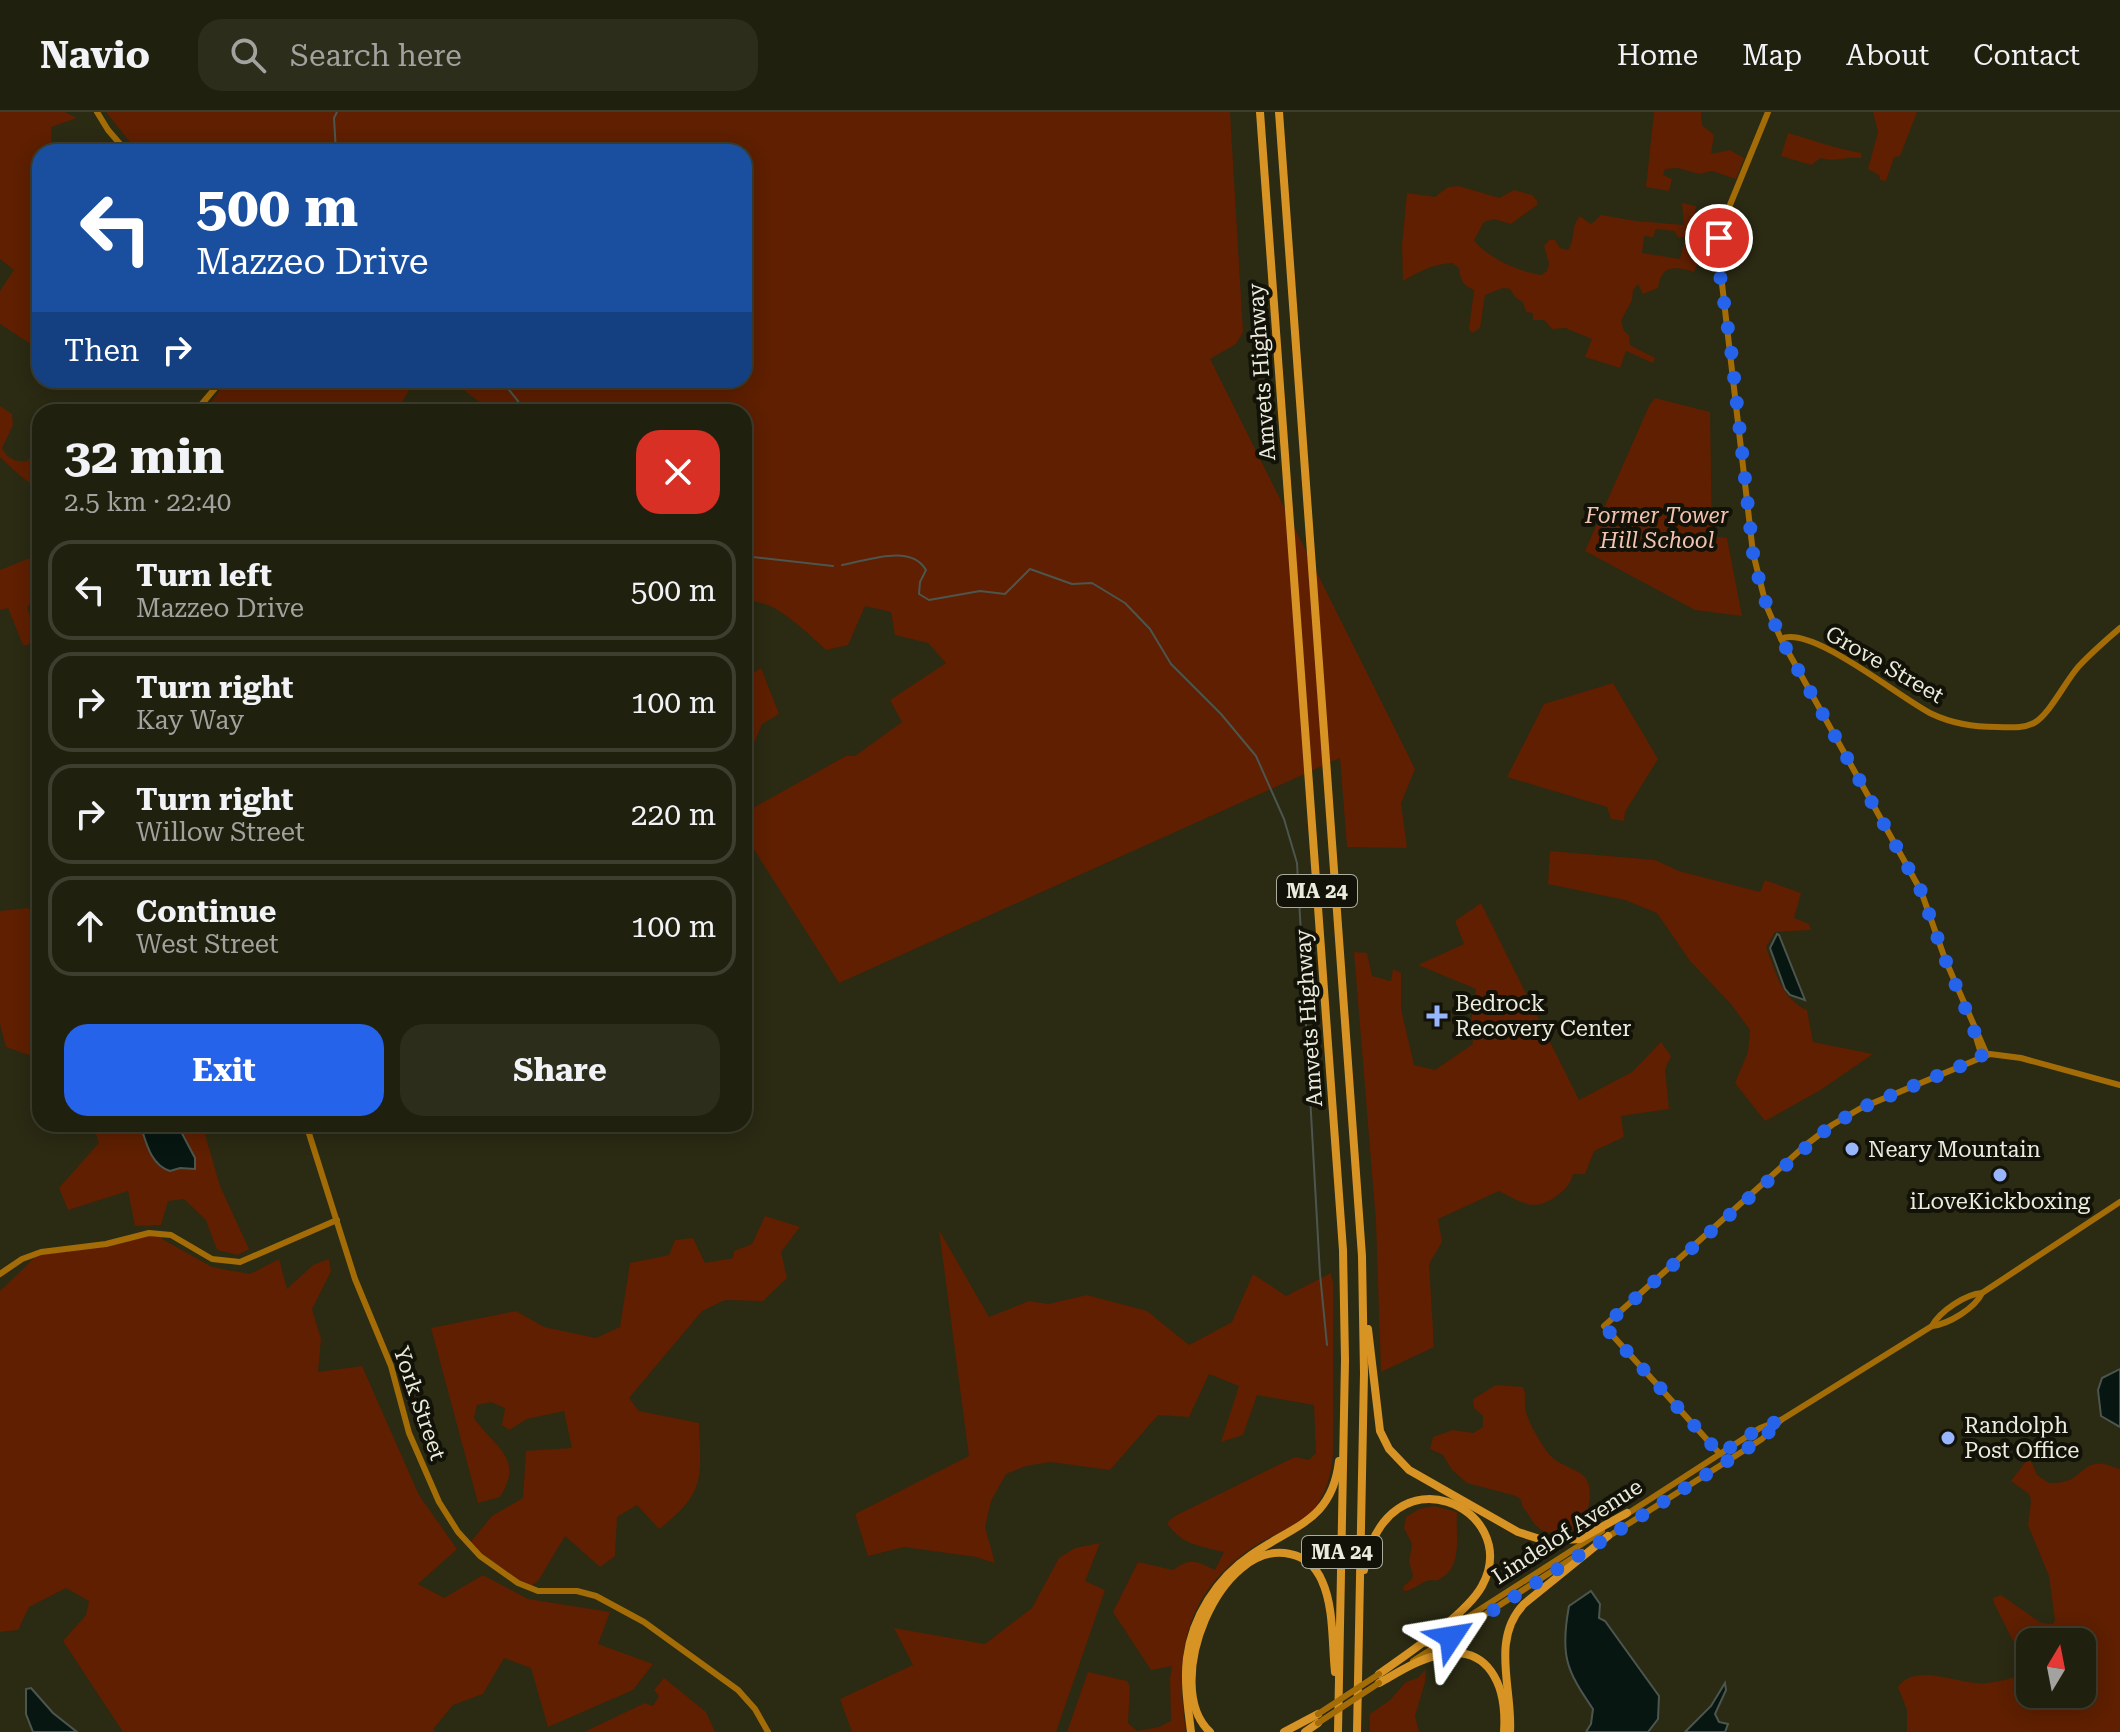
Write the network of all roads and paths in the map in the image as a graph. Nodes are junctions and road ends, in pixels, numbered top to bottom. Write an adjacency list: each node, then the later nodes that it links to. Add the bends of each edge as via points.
1 (97, 112): 5 (main road)
2 (1260, 112): 17 (highway, Amvets Highway / MA 24, via 1341,1212)
3 (1279, 112): 15 (highway, Amvets Highway / MA 24)
4 (1768, 112): 9 (main road, via 1721,229 1719,262 1753,557)
5 (120, 144)
6 (215, 388): 7 (main road)
7 (202, 404)
8 (2120, 628): 9 (main road, Grove Street, via 2080,665 2039,719 2018,727 1943,719 1816,643 1793,636)
9 (1781, 639): 10 (main road, via 1921,891)
10 (1984, 1056): 11 (main road, via 2015,1057); 19 (main road, via 1861,1108 1828,1128 1604,1326)
11 (2120, 1085)
12 (309, 1132): 14 (main road, York Street)
13 (2120, 1202): 18 (main road)
14 (337, 1220): 16 (main road, via 240,1262 212,1259 171,1235 149,1233 41,1252); 26 (main road, York Street, via 356,1283 391,1366 418,1458 458,1532 480,1556 518,1583 538,1591 596,1596 644,1622 741,1693)
15 (1362, 1256): 20 (highway, via 1378,1422 1399,1462 1538,1540 1580,1539); 22 (highway, Amvets Highway / MA 24)
16 (0, 1274)
17 (1345, 1388): 24 (highway, Amvets Highway / MA 24); 27 (highway, via 1338,1465 1328,1498 1307,1522 1235,1567 1199,1617 1187,1657)
18 (1781, 1420): 19 (main road, Lindelof Avenue); 21 (main road, Lindelof Avenue, via 1766,1436)
19 (1720, 1454): 20 (main road, Lindelof Avenue)
20 (1627, 1513): 23 (main road, Lindelof Avenue)
21 (1608, 1536): 23 (main road, Lindelof Avenue); 34 (highway, via 1513,1618 1505,1641)
22 (1359, 1627): 23 (highway, via 1367,1552 1392,1513 1406,1503 1432,1498 1452,1502 1473,1517 1489,1549 1482,1587); 32 (highway, Amvets Highway / MA 24)
23 (1379, 1679): 25 (main road, Lindelof Avenue, bridge); 33 (highway, via 1434,1656 1473,1657 1499,1682)
24 (1339, 1716): 28 (highway, via 1323,1583 1302,1558 1275,1553 1239,1572 1201,1628 1192,1686 1196,1713); 31 (highway, Amvets Highway / MA 24)
25 (1318, 1719): 29 (highway); 30 (highway)
26 (768, 1732)
27 (1191, 1732)
28 (1210, 1732)
29 (1287, 1732)
30 (1304, 1732)
31 (1338, 1732)
32 (1360, 1732)
33 (1504, 1732)
34 (1510, 1732)

